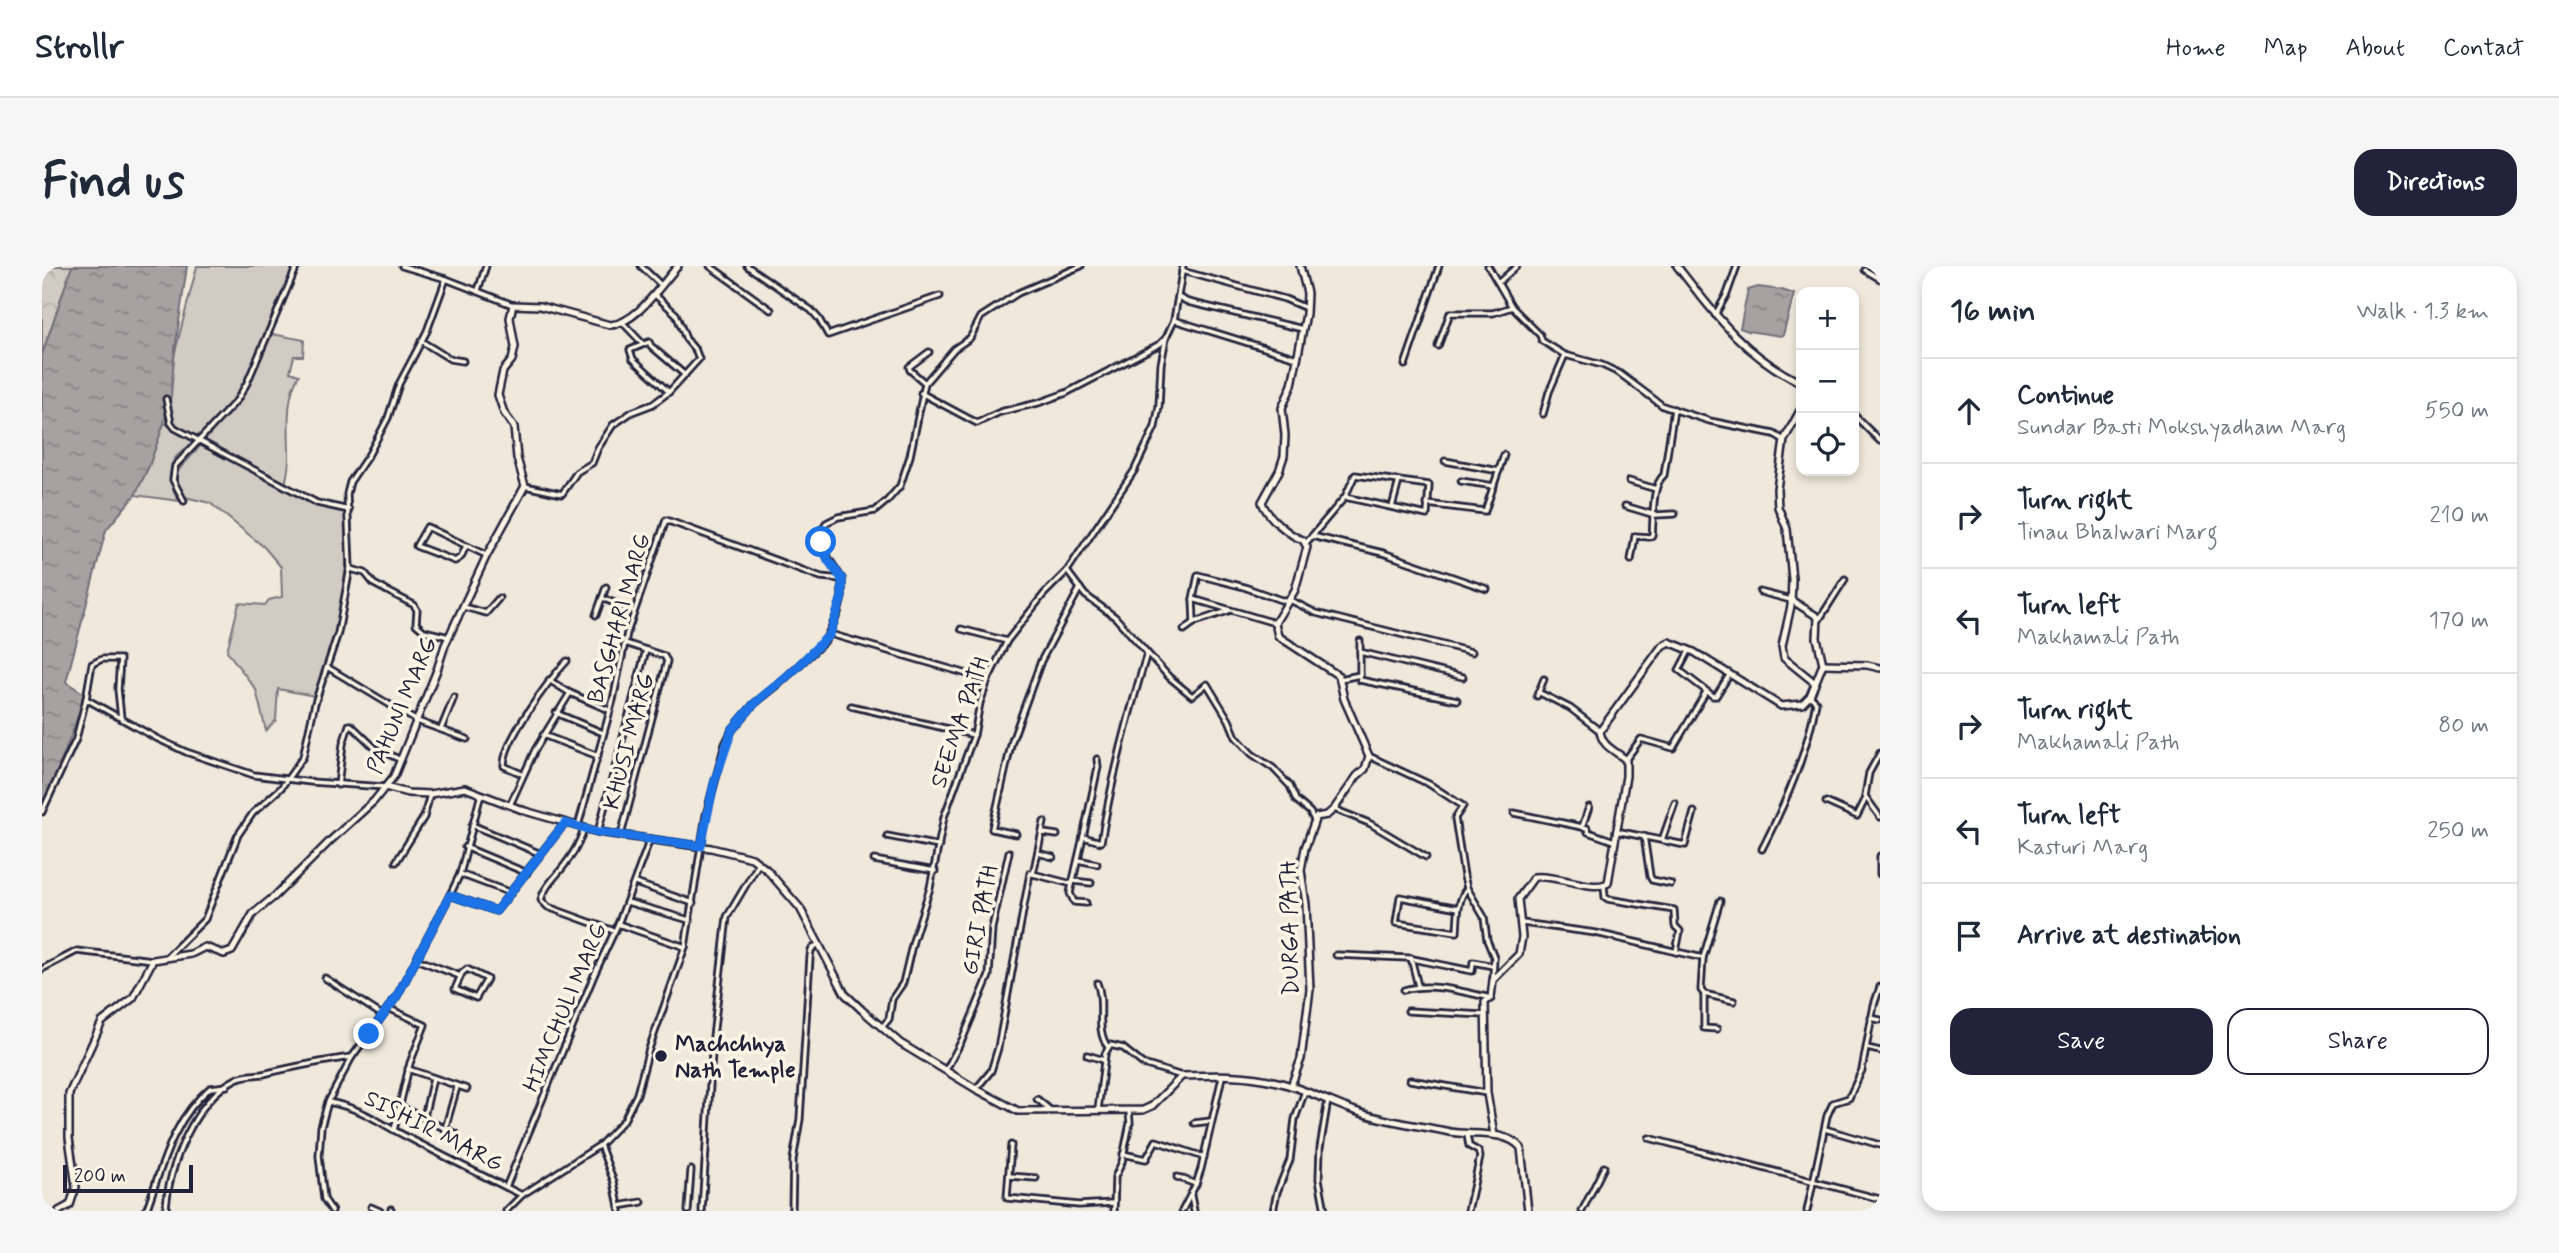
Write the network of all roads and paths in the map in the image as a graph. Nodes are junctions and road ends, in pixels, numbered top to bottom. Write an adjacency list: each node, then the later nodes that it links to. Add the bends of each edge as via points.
1 (298, 266): 53 (street, via 242,392)
2 (402, 266): 17 (street)
3 (486, 266): 21 (street)
4 (641, 266): 20 (street)
5 (678, 266): 20 (street)
6 (710, 266): 28 (street)
7 (747, 266): 23 (street, via 811,310 828,335)
8 (1081, 266): 44 (street, via 1018,293 983,315 970,338 954,349)
9 (1300, 266): 27 (street)
10 (1439, 266): 41 (street)
11 (1488, 266): 19 (street)
12 (1517, 266): 19 (street)
13 (1677, 266): 29 (street)
14 (1737, 266): 29 (street)
15 (1183, 269): 24 (street, SEEMA PATH); 27 (street)
16 (1865, 270): 18 (street)
17 (446, 279): 21 (street); 34 (street)
18 (1880, 279)
19 (1499, 282): 26 (street)
20 (661, 285): 22 (street)
21 (478, 291): 25 (street)
22 (655, 295): 31 (street); 42 (street, via 676,314 698,354)
23 (940, 296)
24 (1178, 296): 30 (street, SEEMA PATH); 32 (street)
25 (513, 305): 31 (street, via 540,306 610,325); 61 (street, via 512,360 503,372 498,395 514,427)
26 (1512, 307): 36 (street, via 1493,313 1450,313); 38 (street, via 1542,341)
27 (1306, 308): 32 (street)
28 (771, 310)
29 (1715, 315): 43 (street, via 1747,349)
30 (1174, 320): 33 (street, SEEMA PATH); 39 (street)
31 (623, 323): 35 (street)
32 (1303, 329): 39 (street)
33 (1166, 338): 46 (street, via 1066,393 1000,412 982,422); 78 (street, SEEMA PATH, via 1155,427 1134,471)
34 (421, 341): 40 (street); 69 (street, via 377,440 350,482)
35 (643, 344): 42 (street, via 649,342); 45 (street, via 630,350 630,355)
36 (1438, 346)
37 (929, 352): 44 (street, via 909,367)
38 (1564, 355): 48 (street, via 1619,373); 50 (street)
39 (1297, 358): 73 (street, via 1282,408 1284,456 1262,502 1291,536)
40 (463, 361)
41 (1405, 365)
42 (685, 375): 45 (street)
43 (1796, 380)
44 (925, 383): 46 (street)
45 (669, 392): 61 (street, via 613,425 592,463 577,472 562,494)
46 (921, 393): 79 (street, via 900,486 881,508 832,519 822,530 822,548)
47 (166, 399): 53 (street, via 171,423)
48 (1674, 409): 52 (street); 63 (street, via 1664,475)
49 (1799, 413): 52 (street)
50 (1543, 414)
51 (1859, 420): 54 (street)
52 (1784, 440): 89 (street, via 1777,489 1791,560)
53 (201, 441): 65 (street, via 175,466 173,480); 69 (street, via 317,503)
54 (1880, 441)
55 (1504, 455): 57 (street)
56 (1445, 461): 57 (street)
57 (1499, 471): 62 (street)
58 (1399, 481): 64 (street, via 1355,475); 66 (street, via 1429,485); 68 (street)
59 (1461, 481): 62 (street)
60 (1629, 481): 63 (street)
61 (525, 486): 75 (street, PAHUNI MARG)
62 (1494, 486): 66 (street, via 1485,511)
63 (1656, 489): 70 (street)
64 (1345, 497): 68 (street); 72 (street)
65 (184, 501)
66 (1427, 504): 68 (street, via 1427,515)
67 (1625, 506): 70 (street)
68 (1392, 507)
69 (349, 510): 77 (street)
70 (1655, 514): 71 (street); 76 (street, via 1651,537 1635,536)
71 (1675, 514)
72 (1312, 536): 73 (street); 83 (street, via 1394,556)
73 (1306, 543): 88 (street)
74 (466, 546): 74 (street, via 458,560 416,546 427,527); 75 (street)
75 (487, 555): 90 (street, PAHUNI MARG)
76 (1631, 560)
77 (350, 568): 100 (street, via 414,605 419,628); 111 (street)
78 (1067, 571): 82 (street); 101 (street, SEEMA PATH)
79 (842, 579): 92 (street, BASGHARI MARG, via 821,577 666,520); 99 (street, via 842,597)
80 (1845, 579): 94 (street)
81 (606, 587): 86 (street)
82 (1080, 588): 108 (street, via 1115,617); 170 (street, via 1041,661 1012,741 992,829)
83 (1487, 589)
84 (1760, 592): 89 (street)
85 (499, 598): 90 (street, via 486,613)
86 (602, 598): 92 (street); 93 (street)
87 (1193, 599): 88 (street, via 1198,575); 91 (street); 95 (street)
88 (1290, 600): 96 (street); 107 (street, via 1316,613)
89 (1791, 600): 94 (street, via 1818,617); 120 (street, via 1784,658)
90 (464, 607): 100 (street, PAHUNI MARG)
91 (1230, 610): 95 (street); 96 (street)
92 (634, 611): 103 (street, BASGHARI MARG)
93 (596, 615)
94 (1818, 622): 110 (street)
95 (1194, 623): 98 (street)
96 (1275, 623): 116 (street, via 1279,636)
97 (961, 629): 101 (street)
98 (1184, 630)
99 (830, 634): 119 (street); 179 (street, via 732,730 714,783)
100 (449, 637): 131 (street, PAHUNI MARG)
101 (1007, 641): 119 (street, SEEMA PATH)
102 (1360, 641): 106 (street)
103 (625, 643): 105 (street, KHUSI MARG); 128 (street, BASGHARI MARG)
104 (1690, 649): 113 (street); 121 (street, via 1679,670); 133 (street, via 1669,642 1662,646)
105 (646, 650): 168 (street); 171 (street, KHUSI MARG, via 664,656 667,662)
106 (1360, 652): 114 (street); 115 (street)
107 (1472, 652)
108 (1147, 653): 160 (street, via 1192,695 1207,684 1236,737 1290,786); 175 (street, via 1126,720 1101,842)
109 (567, 661): 118 (street)
110 (1823, 664): 112 (street); 120 (street)
111 (327, 667): 131 (street); 145 (street, via 303,757)
112 (1880, 668)
113 (1731, 674): 121 (street, via 1716,696); 123 (street, via 1781,706 1801,705)
114 (1360, 675): 116 (street); 126 (street, via 1360,680)
115 (1463, 677)
116 (1340, 679): 140 (street)
117 (1544, 679): 133 (street, via 1537,694 1570,708)
118 (549, 680): 122 (street); 144 (street, via 513,738 503,764)
119 (988, 680): 136 (street, SEEMA PATH)
120 (1815, 683): 123 (street)
121 (1706, 692): 143 (street, via 1673,748 1641,740)
122 (570, 693): 128 (street); 129 (street)
123 (1810, 696): 182 (street, via 1816,702 1801,762)
124 (454, 697): 132 (street)
125 (86, 699): 130 (street); 130 (street, via 92,664 120,659); 156 (street, via 76,739)
126 (1457, 700)
127 (851, 706): 136 (street)
128 (609, 710): 134 (street, BASGHARI MARG)
129 (556, 713): 134 (street); 135 (street)
130 (121, 719): 145 (street, via 186,752 254,775)
131 (417, 721): 132 (street); 142 (street, PAHUNI MARG)
132 (441, 729): 137 (street)
133 (1600, 731): 143 (street, via 1601,739)
134 (604, 733): 139 (street, BASGHARI MARG)
135 (543, 735): 139 (street); 144 (street)
136 (974, 735): 180 (street, SEEMA PATH, via 944,817)
137 (467, 739)
138 (1880, 752): 150 (street, via 1869,773)
139 (598, 756): 164 (street, BASGHARI MARG)
140 (1369, 756): 155 (street, via 1365,769); 204 (street, via 1463,806 1455,818)
141 (1097, 759): 175 (street)
142 (401, 760): 146 (street, via 375,748 349,725); 147 (street, PAHUNI MARG)
143 (1626, 760): 167 (street)
144 (523, 774): 153 (street)
145 (287, 779): 146 (street); 220 (street, via 237,835 205,919)
146 (338, 785): 147 (street)
147 (385, 787): 148 (street); 220 (street, PAHUNI MARG, via 253,914 232,951 224,954 205,947)
148 (430, 794): 149 (street, via 457,788); 191 (street, via 424,817)
149 (481, 794): 153 (street); 163 (street)
150 (1866, 800): 151 (street, via 1857,816); 159 (street)
151 (1826, 802)
152 (1675, 803): 177 (street)
153 (510, 805): 162 (street)
154 (1588, 807): 165 (street)
155 (1334, 810): 160 (street); 188 (street, via 1369,822)
156 (42, 812)
157 (1694, 812): 177 (street, via 1685,845)
158 (1514, 813): 165 (street)
159 (1880, 817)
160 (1314, 820): 261 (street, DURGA PATH, via 1301,870 1310,989 1301,1059)
161 (1044, 822): 169 (street)
162 (565, 823): 164 (street); 185 (street)
163 (472, 825): 181 (street); 185 (street)
164 (578, 826): 166 (street)
165 (1582, 827): 178 (street)
166 (584, 829): 168 (street); 215 (street, via 541,900 548,907)
167 (1616, 831): 173 (street); 178 (street)
168 (598, 832): 171 (street)
169 (1043, 833): 172 (street); 184 (street)
170 (1016, 834)
171 (621, 835): 176 (street)
172 (1058, 835)
173 (1644, 835): 177 (street); 202 (street, via 1652,880)
174 (887, 836): 180 (street)
175 (1083, 837): 190 (street)
176 (650, 839): 179 (street); 199 (street, HIMCHULI MARG)
177 (1662, 840)
178 (1614, 841): 203 (street)
179 (701, 846): 192 (street, via 734,852); 209 (street)
180 (940, 846): 194 (street, SEEMA PATH)
181 (465, 848): 195 (street); 196 (street)
182 (1762, 849)
183 (1009, 852): 254 (street, GIRI PATH, via 992,928 989,976)
184 (1038, 853): 187 (street); 197 (street)
185 (541, 854): 195 (street)
186 (1880, 856): 198 (street)
187 (1053, 857)
188 (1426, 857)
189 (874, 860): 194 (street)
190 (1078, 860): 193 (street); 200 (street)
191 (396, 862)
192 (759, 863): 216 (street, via 800,908); 310 (street, via 727,917 713,1037)
193 (1097, 864)
194 (935, 871): 245 (street, SEEMA PATH, via 903,983)
195 (527, 873): 205 (street)
196 (460, 874): 205 (street); 206 (street)
197 (1033, 874): 200 (street); 263 (street, via 998,1048 990,1071)
198 (1880, 874)
199 (635, 882): 208 (street, HIMCHULI MARG); 209 (street)
200 (1072, 882): 201 (street); 210 (street, via 1070,898)
201 (1091, 883)
202 (1671, 884)
203 (1604, 886): 213 (street, via 1534,877 1518,899); 218 (street, via 1608,899 1674,910 1680,931)
204 (1467, 888): 211 (street); 225 (street, via 1484,917)
205 (511, 893): 206 (street, via 496,911)
206 (450, 895): 223 (street)
207 (1720, 901): 222 (street)
208 (627, 902): 212 (street); 214 (street, HIMCHULI MARG)
209 (693, 903): 212 (street)
210 (1086, 903)
211 (1459, 908): 211 (street, via 1457,933 1396,923 1400,897)
212 (689, 921): 217 (street)
213 (1522, 923): 218 (street, via 1596,933); 229 (street, via 1519,954)
214 (618, 924): 215 (street, HIMCHULI MARG); 217 (street)
215 (614, 931): 295 (street, HIMCHULI MARG)
216 (819, 943): 245 (street, via 845,994); 311 (street, via 811,950)
217 (685, 947): 283 (street, via 637,1094 624,1120)
218 (1676, 952): 222 (street)
219 (1336, 955): 221 (street)
220 (167, 957): 224 (street, PAHUNI MARG)
221 (1411, 958): 225 (street, via 1472,971 1473,962); 231 (street)
222 (1703, 958): 234 (street, via 1700,988)
223 (416, 959): 227 (street); 239 (street)
224 (153, 960): 226 (street, via 83,951); 303 (street, via 133,998 102,1022 76,1072 68,1122 76,1187 70,1205)
225 (1493, 966): 229 (street)
226 (42, 969)
227 (460, 976): 227 (street, via 455,989 472,998 487,981 467,969)
228 (325, 978): 242 (street)
229 (1493, 980): 235 (street)
230 (1097, 983): 247 (street, via 1102,1038)
231 (1418, 986): 233 (street); 235 (street)
232 (1880, 987): 237 (street)
233 (1404, 990)
234 (1704, 994): 236 (street); 246 (street, via 1704,1028)
235 (1491, 998): 241 (street, via 1485,1002)
236 (1734, 1001)
237 (1874, 1005): 238 (street); 243 (street)
238 (1880, 1006)
239 (388, 1008): 242 (street); 253 (street, via 425,1025)
240 (1408, 1011): 241 (street)
241 (1485, 1015): 265 (street)
242 (382, 1016): 251 (street)
243 (1871, 1018): 244 (street); 248 (street)
244 (1880, 1020)
245 (881, 1028): 254 (street)
246 (1717, 1029)
247 (1108, 1047): 252 (street); 255 (street, via 1119,1046 1143,1064)
248 (1867, 1048): 249 (street); 277 (street, via 1863,1070 1849,1098 1833,1103)
249 (1880, 1051)
250 (1087, 1055): 252 (street)
251 (352, 1057): 259 (street, via 237,1079); 268 (street)
252 (1104, 1060): 271 (street)
253 (408, 1069): 257 (street); 269 (street)
254 (946, 1070): 263 (street)
255 (1182, 1076): 256 (street); 272 (street, via 1152,1106)
256 (1222, 1077): 261 (street, via 1262,1078); 274 (street)
257 (433, 1078): 260 (street); 273 (street)
258 (1410, 1080): 265 (street)
259 (227, 1086): 304 (street, via 210,1088 180,1121); 305 (street, via 208,1104 181,1144 169,1178)
260 (458, 1086): 262 (street); 276 (street)
261 (1292, 1086): 264 (street)
262 (467, 1089)
263 (976, 1089): 270 (street, via 1018,1111)
264 (1305, 1091): 267 (street); 315 (street)
265 (1487, 1093): 281 (street)
266 (1037, 1100): 270 (street)
267 (1328, 1100): 280 (street, via 1383,1119); 316 (street, via 1319,1179)
268 (328, 1102): 278 (street, SISHIR MARG, via 362,1110); 306 (street, via 319,1156 324,1199)
269 (401, 1107): 273 (street); 278 (street)
270 (1049, 1110): 271 (street)
271 (1098, 1110): 272 (street)
272 (1129, 1111): 286 (street)
273 (424, 1118): 276 (street)
274 (1211, 1121): 275 (street); 287 (street)
275 (1194, 1123)
276 (445, 1129): 279 (street)
277 (1825, 1129): 285 (street); 293 (street)
278 (394, 1130): 295 (street, SISHIR MARG)
279 (456, 1134)
280 (1467, 1135): 281 (street); 317 (street, via 1469,1146 1480,1157)
281 (1494, 1135): 318 (street, via 1513,1140 1521,1148)
282 (1649, 1138): 293 (street)
283 (600, 1144): 296 (street); 302 (street)
284 (1011, 1145): 290 (street)
285 (1880, 1145)
286 (1123, 1154): 287 (street, via 1146,1159 1156,1141); 300 (street)
287 (1204, 1157): 294 (street)
288 (1604, 1167): 319 (street)
289 (691, 1170): 309 (street)
290 (1009, 1176): 292 (street); 300 (street, via 1006,1195 1010,1200)
291 (1177, 1177): 294 (street)
292 (1036, 1178)
293 (1815, 1180): 298 (street); 320 (street)
294 (1196, 1184): 297 (street)
295 (506, 1187): 296 (street, SISHIR MARG)
296 (522, 1195): 308 (street)
297 (1191, 1196): 313 (street); 314 (street)
298 (1880, 1199)
299 (642, 1202): 302 (street)
300 (1113, 1203): 312 (street)
301 (371, 1208): 307 (street)
302 (619, 1209)
303 (59, 1211)
304 (146, 1211)
305 (166, 1211)
306 (332, 1211)
307 (380, 1211)
308 (506, 1211)
309 (688, 1211)
310 (702, 1211)
311 (792, 1211)
312 (1114, 1211)
313 (1182, 1211)
314 (1194, 1211)
315 (1273, 1211)
316 (1325, 1211)
317 (1468, 1211)
318 (1528, 1211)
319 (1582, 1211)
320 (1807, 1211)

